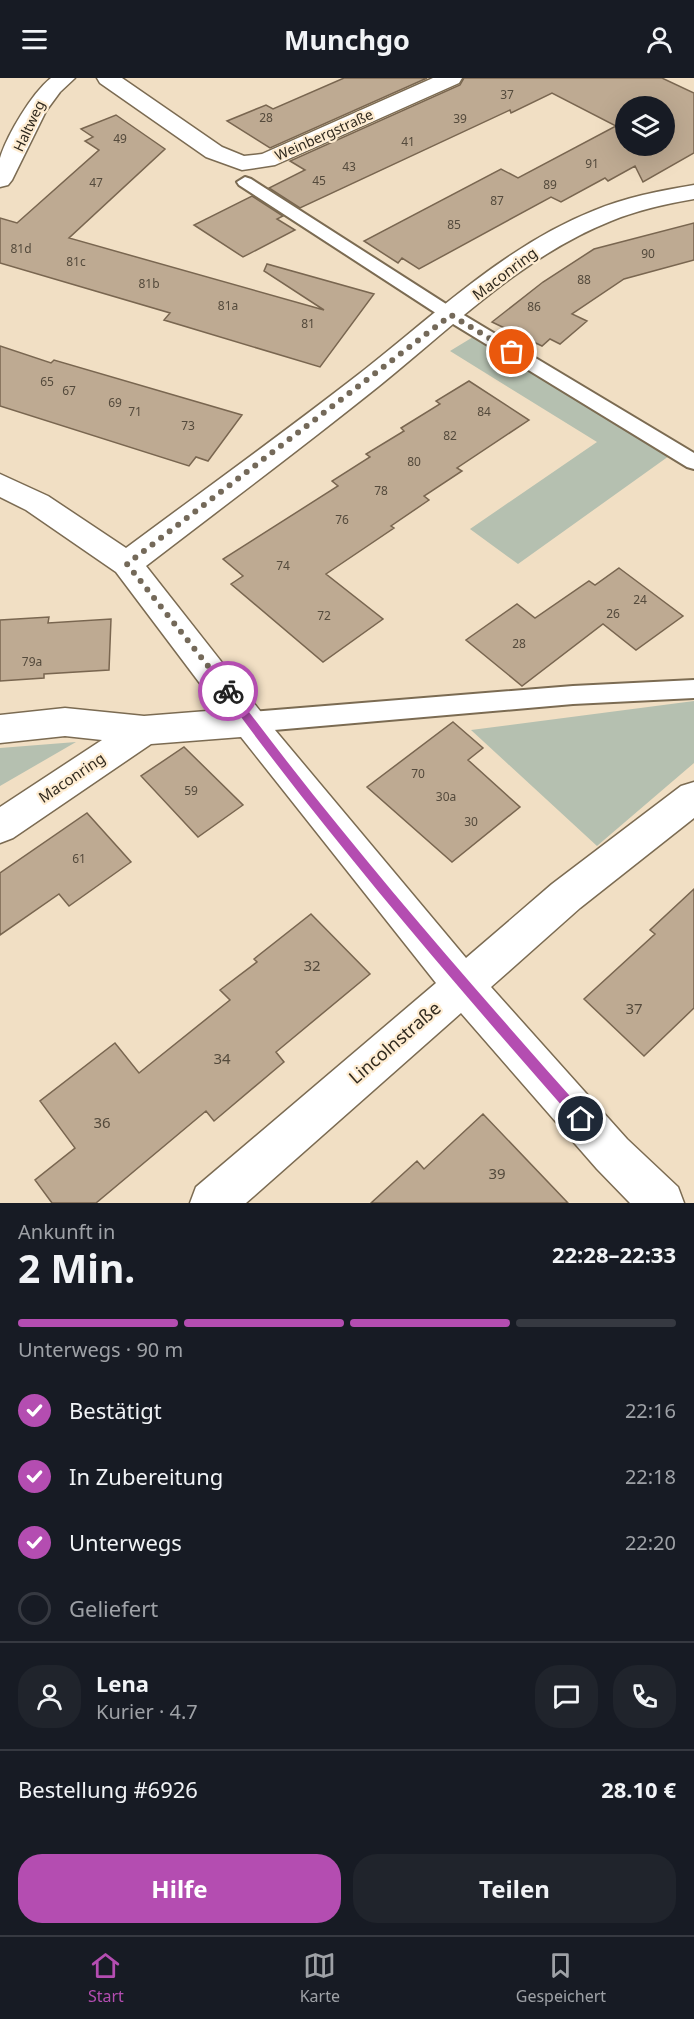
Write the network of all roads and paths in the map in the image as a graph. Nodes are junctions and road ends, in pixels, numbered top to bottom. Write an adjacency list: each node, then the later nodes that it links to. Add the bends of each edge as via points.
1 (64, 78): 4 (street, Haltweg, via 43,96)
2 (108, 78): 3 (street, Weinbergstraße, via 214,152 250,164 304,146)
3 (451, 78)
4 (0, 180)
5 (245, 182): 7 (lane)
6 (694, 192): 7 (street, Maconring, via 649,200 584,222 517,262)
7 (451, 315): 8 (lane); 10 (street, Maconring)
8 (694, 462)
9 (0, 484): 10 (street, via 57,515)
10 (127, 564): 12 (street)
11 (694, 688): 12 (lane)
12 (251, 722): 14 (street, Maconring); 17 (street)
13 (0, 729): 14 (street, Maconring, via 65,722)
14 (144, 730): 16 (street, Maconring)
15 (694, 798): 17 (street, Lincolnstraße, via 566,896)
16 (0, 827)
17 (462, 984): 18 (street, Lincolnstraße); 19 (street, via 612,1154)
18 (212, 1203)
19 (662, 1203)

